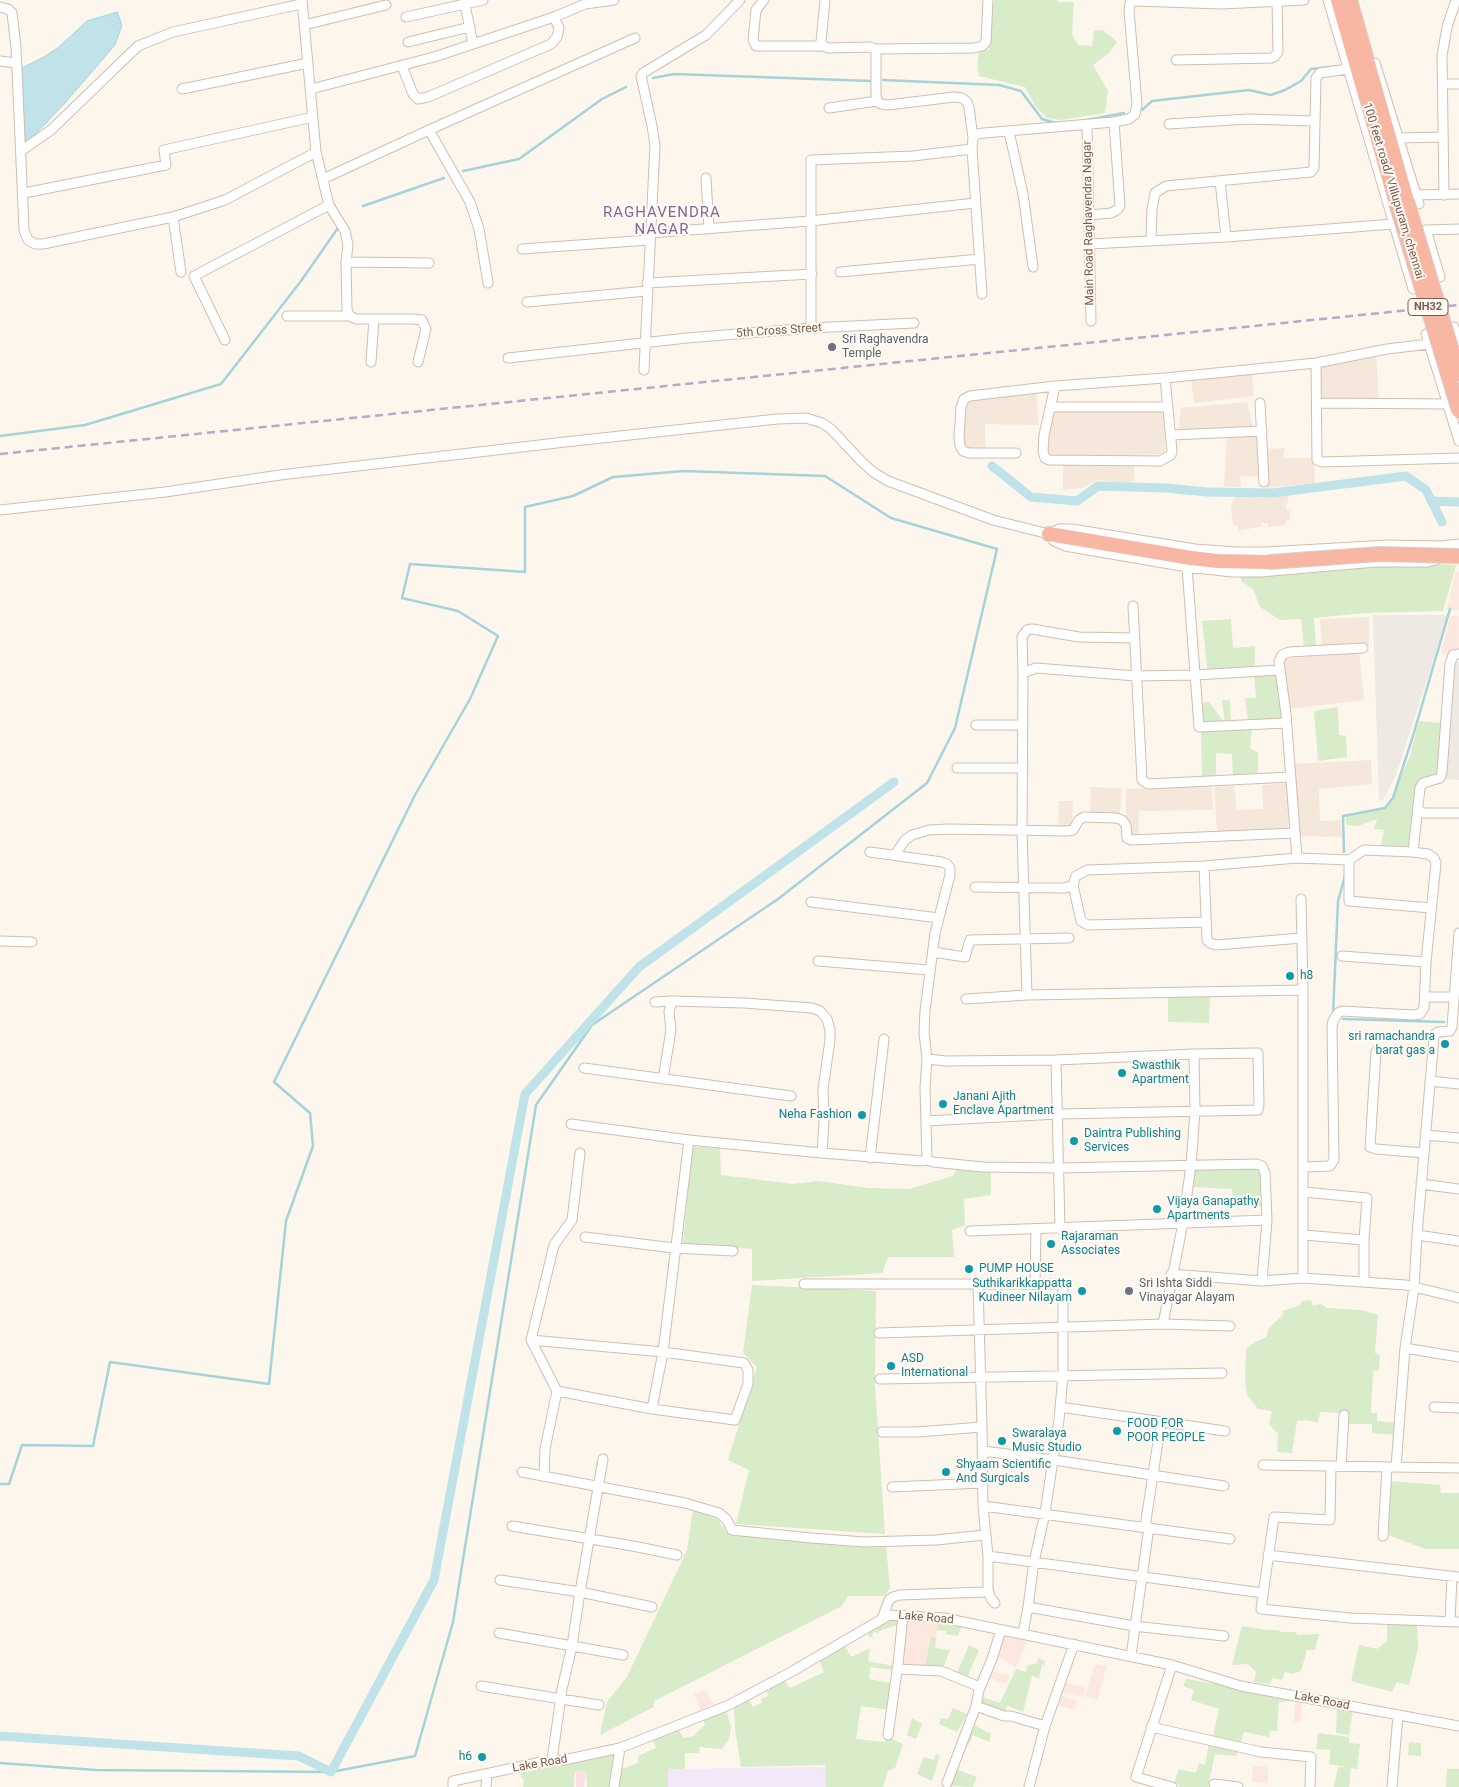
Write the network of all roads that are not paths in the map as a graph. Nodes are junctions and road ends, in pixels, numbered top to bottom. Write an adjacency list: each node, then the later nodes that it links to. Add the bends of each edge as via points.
1 (483, 0): 15 (street)
2 (614, 0): 16 (street)
3 (740, 0): 68 (street, via 706,35 641,76 655,145)
4 (764, 0): 26 (street, via 756,10 754,45)
5 (825, 0): 26 (street, via 821,35)
6 (988, 0): 27 (street, via 986,42 982,46)
7 (1304, 0): 13 (street)
8 (1328, 0): 33 (street)
9 (1338, 0): 60 (highway, 100 feet road/ Villupuram, chennai / NH32)
10 (1350, 0): 60 (highway, 100 feet road/ Villupuram, chennai / NH32)
11 (1357, 0): 49 (street)
12 (1456, 0): 34 (street, via 1442,56)
13 (1277, 1): 28 (street, via 1278,52 1275,56); 42 (street, via 1130,3 1137,104 1135,114 1129,119)
14 (302, 2): 21 (street); 51 (street, via 172,32 138,46 51,130)
15 (464, 2): 19 (street); 22 (street)
16 (584, 2): 20 (street)
17 (386, 5): 21 (street)
18 (0, 7): 30 (street, via 12,13)
19 (406, 16)
20 (554, 16): 25 (street); 32 (street, via 559,28 551,44 428,97 418,99 413,94)
21 (304, 25): 31 (street)
22 (470, 27): 24 (street); 25 (street)
23 (635, 38): 45 (street)
24 (408, 42)
25 (473, 44): 32 (street)
26 (824, 46): 27 (street)
27 (875, 49): 38 (street)
28 (1176, 60)
29 (0, 61): 30 (street)
30 (16, 63): 51 (street)
31 (308, 63): 36 (street); 37 (street)
32 (402, 66): 36 (street)
33 (1348, 69): 41 (street, via 1317,75); 60 (street)
34 (1442, 84): 35 (street); 47 (street)
35 (1459, 84)
36 (311, 89): 40 (street)
37 (182, 90)
38 (878, 101): 39 (street); 48 (street, via 888,104 962,98 969,107)
39 (828, 108)
40 (313, 117): 52 (street); 56 (street, via 164,150 166,164)
41 (1314, 121): 44 (street, via 1248,119); 55 (street, via 1312,172)
42 (1114, 122): 43 (street); 62 (street, via 1120,206 1111,213)
43 (1087, 124): 46 (street); 62 (street, Main Road Raghavendra Nagar)
44 (1169, 124)
45 (428, 130): 54 (street); 81 (street, via 470,202)
46 (1009, 132): 48 (street, via 978,134); 76 (street, via 1023,194)
47 (1443, 137): 49 (street); 58 (street)
48 (973, 138): 50 (street)
49 (1397, 138): 60 (street)
50 (972, 149): 59 (street); 64 (street, via 913,156 811,160)
51 (21, 151): 56 (street)
52 (316, 152): 54 (street); 63 (street, via 225,200)
53 (706, 178): 66 (street)
54 (323, 179): 61 (street)
55 (1220, 181): 69 (street); 70 (street, via 1175,184 1159,189 1152,209)
56 (24, 193): 63 (street, via 24,230 28,240 34,244)
57 (1459, 194): 58 (street)
58 (1444, 195): 60 (street)
59 (976, 203): 64 (street); 73 (street)
60 (1405, 203): 65 (street); 103 (highway, 100 feet road/ Villupuram, chennai / NH32, bridge); 110 (highway, 100 feet road/ Villupuram, chennai / NH32, bridge)
61 (329, 205): 74 (street, via 345,231 348,245); 94 (street, via 194,276)
62 (1089, 215): 71 (street, Main Road Raghavendra Nagar)
63 (173, 217): 77 (street)
64 (810, 221): 66 (street); 79 (street)
65 (1393, 224): 69 (street); 83 (street)
66 (709, 229): 68 (street)
67 (1459, 229): 80 (street, via 1426,230)
68 (650, 236): 72 (street); 82 (street)
69 (1226, 237): 70 (street)
70 (1151, 241): 71 (street)
71 (1090, 244): 89 (street, Main Road Raghavendra Nagar)
72 (522, 249)
73 (980, 259): 78 (street); 84 (street)
74 (346, 262): 75 (street); 87 (street, via 347,310)
75 (429, 263)
76 (1033, 267)
77 (181, 272)
78 (840, 272)
79 (812, 274): 82 (street); 92 (street)
80 (1440, 277)
81 (488, 283)
82 (647, 287): 85 (street); 95 (street)
83 (1412, 289)
84 (982, 294)
85 (527, 302)
86 (287, 316): 87 (street)
87 (350, 316): 88 (street)
88 (374, 319): 99 (street); 100 (street, via 422,320 426,329)
89 (1091, 321)
90 (914, 323): 92 (street, 5th Cross Street)
91 (1454, 327): 97 (street)
92 (810, 328): 95 (street, 5th Cross Street)
93 (1426, 334): 96 (street)
94 (225, 340)
95 (645, 343): 98 (street, 5th Cross Street); 102 (street)
96 (1429, 344): 101 (street); 110 (street)
97 (1459, 344)
98 (508, 358)
99 (371, 362)
100 (418, 362)
101 (1316, 363): 104 (street); 107 (street)
102 (644, 370)
103 (1459, 374)
104 (1165, 378): 105 (street); 109 (street)
105 (1055, 386): 108 (street); 114 (street, via 970,396 964,400 959,438 963,451)
106 (1260, 403): 111 (street)
107 (1317, 403): 110 (street); 115 (street, via 1318,460 1322,462)
108 (1050, 407): 109 (street); 112 (street, via 1043,451 1049,460 1160,461 1171,455)
109 (1168, 407): 112 (street)
110 (1453, 407): 113 (street)
111 (1262, 430): 112 (street); 116 (street)
112 (1171, 435)
113 (1459, 440)
114 (1016, 453)
115 (1459, 458)
116 (1264, 482)
117 (0, 510): 118 (street, via 290,474 806,418 822,422 873,472 888,481 993,520)
118 (1049, 534): 121 (street, via 1072,529 1195,549 1235,552); 122 (highway, bridge, via 1238,562 1380,554); 123 (street, via 1054,541 1065,546)
119 (1459, 544): 120 (street)
120 (1442, 546): 121 (street, via 1388,545); 124 (street, via 1436,560 1428,562 1376,562)
121 (1306, 550): 124 (street)
122 (1459, 556)
123 (1187, 567): 124 (street, via 1242,572); 131 (street)
124 (1308, 568)
125 (1133, 606): 126 (street)
126 (1135, 638): 130 (street, via 1079,637 1026,630 1022,637); 132 (street)
127 (1363, 648): 129 (street, via 1289,652 1282,655)
128 (1459, 654): 139 (street, via 1450,658 1442,772 1440,778 1423,783)
129 (1280, 670): 131 (street); 133 (street)
130 (1023, 673): 132 (street, via 1036,668); 135 (street)
131 (1194, 675): 132 (street); 133 (street, via 1199,727)
132 (1136, 676): 138 (street, via 1140,776 1145,783)
133 (1286, 723): 138 (street)
134 (976, 725): 135 (street)
135 (1023, 725): 137 (street)
136 (957, 768): 137 (street)
137 (1023, 768): 141 (street)
138 (1290, 777): 142 (street)
139 (1418, 809): 140 (street, via 1430,813); 144 (street)
140 (1459, 813)
141 (1022, 830): 142 (street, via 1073,830 1084,817 1122,820 1126,825 1127,838 1131,840); 145 (street, via 929,830 905,840); 151 (street)
142 (1295, 833): 146 (street)
143 (870, 852): 145 (street)
144 (1413, 852): 147 (street, via 1364,850); 154 (street, via 1428,854 1436,863)
145 (895, 855): 155 (street, via 947,864 950,868)
146 (1297, 858): 147 (street); 148 (street)
147 (1349, 860): 154 (street, via 1349,901)
148 (1204, 866): 149 (street, via 1087,870 1076,876); 156 (street)
149 (1073, 885): 151 (street, via 1065,888); 156 (street, via 1081,921 1088,925)
150 (975, 887): 151 (street)
151 (1024, 887): 160 (street)
152 (1301, 899): 159 (street)
153 (811, 902): 155 (street)
154 (1431, 908): 166 (street)
155 (939, 918): 163 (street)
156 (1206, 922): 159 (street, via 1207,940 1216,945)
157 (1459, 933): 169 (street)
158 (1069, 938): 160 (street)
159 (1302, 938): 168 (street)
160 (1025, 939): 163 (street, via 970,940 965,957); 170 (street)
161 (0, 941): 162 (street)
162 (32, 942)
163 (933, 952): 167 (street)
164 (1342, 956): 166 (street)
165 (818, 962): 167 (street)
166 (1426, 962): 171 (street)
167 (929, 970): 178 (street, via 924,1033)
168 (1303, 990): 170 (street); 198 (street)
169 (1455, 994): 171 (street); 182 (street, via 1450,1031 1435,1034)
170 (1027, 995): 172 (street)
171 (1424, 997): 198 (street, via 1424,1008 1420,1014 1342,1011 1333,1020 1334,1160 1330,1166)
172 (966, 999)
173 (672, 1000): 174 (street); 181 (street); 193 (street, via 775,1004 820,1010 830,1030 823,1089)
174 (655, 1002)
175 (884, 1039): 195 (street)
176 (1376, 1052): 194 (street, via 1370,1147)
177 (1194, 1054): 179 (street); 185 (street); 185 (street, via 1258,1053 1260,1104 1258,1110)
178 (927, 1060): 179 (street); 187 (street)
179 (1056, 1060): 186 (street)
180 (584, 1068): 181 (street)
181 (663, 1079): 184 (street)
182 (1430, 1080): 183 (street); 189 (street)
183 (1459, 1084)
184 (791, 1096)
185 (1195, 1111): 186 (street); 197 (street)
186 (1058, 1114): 187 (street); 199 (street)
187 (926, 1121): 196 (street)
188 (571, 1124): 191 (street)
189 (1425, 1135): 190 (street); 194 (street)
190 (1459, 1138)
191 (689, 1140): 193 (street); 213 (street)
192 (580, 1153): 229 (street, via 572,1220 554,1245)
193 (822, 1153): 195 (street)
194 (1424, 1154): 200 (street)
195 (870, 1158): 196 (street)
196 (927, 1160): 199 (street, via 983,1167)
197 (1191, 1165): 199 (street); 203 (street, via 1262,1166); 204 (street)
198 (1304, 1167): 202 (street)
199 (1059, 1168): 206 (street)
200 (1421, 1184): 201 (street); 209 (street)
201 (1459, 1188)
202 (1304, 1192): 208 (street); 211 (street, via 1367,1198)
203 (1266, 1220): 204 (street); 217 (street)
204 (1182, 1223): 206 (street); 215 (street)
205 (1036, 1229): 206 (street); 207 (street); 221 (street)
206 (1060, 1229)
207 (970, 1231)
208 (1304, 1235): 211 (street); 216 (street)
209 (1417, 1235): 212 (street); 222 (street)
210 (585, 1237): 213 (street)
211 (1364, 1240): 218 (street)
212 (1459, 1241)
213 (674, 1248): 214 (street); 231 (street)
214 (733, 1251)
215 (1172, 1274): 217 (street); 224 (street)
216 (1304, 1278): 217 (street); 218 (street)
217 (1262, 1281)
218 (1364, 1282): 222 (street)
219 (804, 1284): 220 (street)
220 (978, 1284): 221 (street); 227 (street)
221 (1035, 1285): 226 (street, via 1062,1284)
222 (1414, 1288): 223 (street); 230 (street)
223 (1459, 1298)
224 (1163, 1324): 225 (street); 226 (street)
225 (1230, 1326)
226 (1063, 1328): 227 (street); 234 (street)
227 (979, 1331): 228 (street); 235 (street)
228 (879, 1333)
229 (531, 1340): 231 (street); 237 (street)
230 (1406, 1348): 232 (street); 252 (street)
231 (663, 1352): 241 (street); 241 (street, via 744,1363 748,1370 748,1384 735,1420)
232 (1459, 1357)
233 (1222, 1373): 234 (street)
234 (1063, 1375): 235 (street); 238 (street)
235 (980, 1376): 236 (street); 244 (street)
236 (880, 1379)
237 (557, 1391): 241 (street); 255 (street, via 545,1449)
238 (1060, 1407): 243 (street); 249 (street)
239 (1434, 1407): 240 (street)
240 (1459, 1408)
241 (652, 1409)
242 (1344, 1415): 251 (street)
243 (1161, 1422): 245 (street); 256 (street)
244 (982, 1427): 246 (street); 247 (street)
245 (1225, 1431)
246 (882, 1432)
247 (982, 1451): 249 (street); 257 (street)
248 (603, 1459): 258 (street)
249 (1054, 1460): 256 (street); 262 (street)
250 (1263, 1465): 251 (street)
251 (1336, 1466): 252 (street); 269 (street, via 1330,1520 1274,1517)
252 (1391, 1467): 253 (street); 266 (street)
253 (1459, 1468)
254 (522, 1472): 255 (street)
255 (544, 1475): 258 (street)
256 (1153, 1475): 259 (street); 264 (street)
257 (983, 1484): 260 (street); 261 (street)
258 (599, 1486): 265 (street, via 719,1513 728,1520 732,1530 864,1542); 267 (street)
259 (1224, 1486)
260 (892, 1487)
261 (982, 1506): 262 (street); 265 (street)
262 (1045, 1513): 264 (street); 272 (street)
263 (512, 1526): 267 (street)
264 (1147, 1527): 268 (street); 273 (street)
265 (985, 1535): 271 (street)
266 (1383, 1536)
267 (589, 1539): 270 (street); 277 (street)
268 (1230, 1539)
269 (1268, 1554): 274 (street); 278 (street)
270 (677, 1555)
271 (988, 1556): 272 (street); 276 (street)
272 (1034, 1562): 273 (street); 281 (street)
273 (1142, 1576): 278 (street); 285 (street)
274 (1456, 1577): 284 (street)
275 (500, 1580): 277 (street)
276 (988, 1590): 279 (street); 283 (street, via 900,1595 889,1600)
277 (580, 1592): 280 (street); 291 (street)
278 (1263, 1593): 284 (street, via 1261,1609 1350,1618)
279 (995, 1603)
280 (652, 1607)
281 (1028, 1607): 285 (street); 288 (street)
282 (903, 1615): 283 (street, Lake Road, via 889,1615); 286 (street, Lake Road, via 944,1618); 295 (street)
283 (882, 1619): 306 (street, Lake Road, via 729,1705)
284 (1455, 1622)
285 (1134, 1626): 289 (street); 293 (street)
286 (1001, 1630): 288 (street, Lake Road); 297 (street)
287 (499, 1633): 291 (street)
288 (1022, 1633): 290 (street, Lake Road)
289 (1224, 1636)
290 (1074, 1644): 293 (street, Lake Road); 302 (street)
291 (572, 1646): 292 (street); 298 (street)
292 (623, 1655)
293 (1131, 1656): 294 (street, Lake Road)
294 (1172, 1665): 301 (street, Lake Road, via 1241,1686); 304 (street)
295 (897, 1669): 297 (street, via 941,1671); 305 (street)
296 (481, 1686): 298 (street)
297 (980, 1687): 300 (street)
298 (561, 1698): 299 (street); 307 (street)
299 (599, 1705)
300 (976, 1706): 302 (street); 309 (street)
301 (1398, 1715): 303 (street, Lake Road); 318 (street)
302 (1045, 1726): 314 (street)
303 (1459, 1726)
304 (1151, 1727): 315 (street, via 1136,1778); 317 (street, via 1261,1752 1311,1757)
305 (888, 1735)
306 (620, 1748): 307 (street, Lake Road); 313 (street)
307 (552, 1760): 308 (street, Lake Road)
308 (487, 1774): 311 (street, Lake Road, via 454,1781); 312 (street)
309 (947, 1783)
310 (1214, 1784): 316 (street)
311 (453, 1787)
312 (486, 1787)
313 (614, 1787)
314 (1029, 1787)
315 (1172, 1787)
316 (1238, 1787)
317 (1310, 1787)
318 (1392, 1787)

